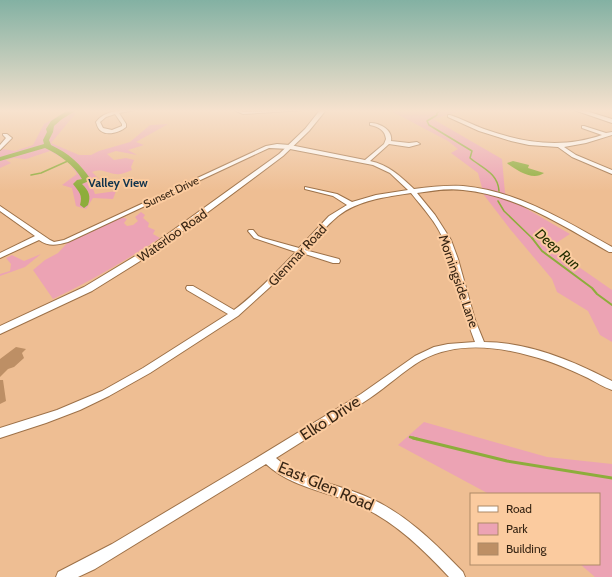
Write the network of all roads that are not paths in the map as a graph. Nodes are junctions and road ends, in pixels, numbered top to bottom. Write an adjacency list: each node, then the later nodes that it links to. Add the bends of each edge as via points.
1 (8, 137): 10 (street)
2 (300, 137): 9 (main road, Waterloo Road)
3 (389, 137): 6 (street)
4 (501, 137): 8 (street, via 535,144)
5 (599, 137): 8 (street)
6 (388, 142): 7 (street); 11 (street)
7 (417, 144)
8 (559, 145): 12 (street, via 574,156)
9 (290, 147): 11 (street, Morningside Lane); 18 (street, Sunset Drive, via 268,147 66,241 54,244); 25 (main road, Waterloo Road, via 131,264 88,289)
10 (0, 148)
11 (367, 161): 14 (street, Morningside Lane, via 392,172)
12 (612, 172)
13 (306, 188): 15 (street, via 335,195)
14 (412, 191): 15 (street, Glenmar Road, via 372,198); 19 (street, Glenmar Road, via 462,188 508,197 534,207); 26 (street, Morningside Lane, via 433,216 447,240)
15 (352, 205): 20 (street, Glenmar Road, via 331,219)
16 (0, 208): 18 (street)
17 (251, 231): 20 (street, via 256,237)
18 (38, 237): 21 (street)
19 (612, 250)
20 (301, 251): 22 (street); 24 (street, Glenmar Road)
21 (0, 256)
22 (336, 261)
23 (190, 288): 24 (street)
24 (235, 314): 28 (street, Glenmar Road, via 120,386 58,415)
25 (0, 330)
26 (481, 345): 27 (street, Elko Drive, via 515,348 546,356); 29 (street, Elko Drive, via 448,347 422,355 398,370 375,390)
27 (612, 386)
28 (0, 433)
29 (267, 458): 30 (street, Elko Drive, via 96,561); 31 (street, East Glen Road, via 281,471 379,508 412,531)
30 (63, 577)
31 (458, 577)

